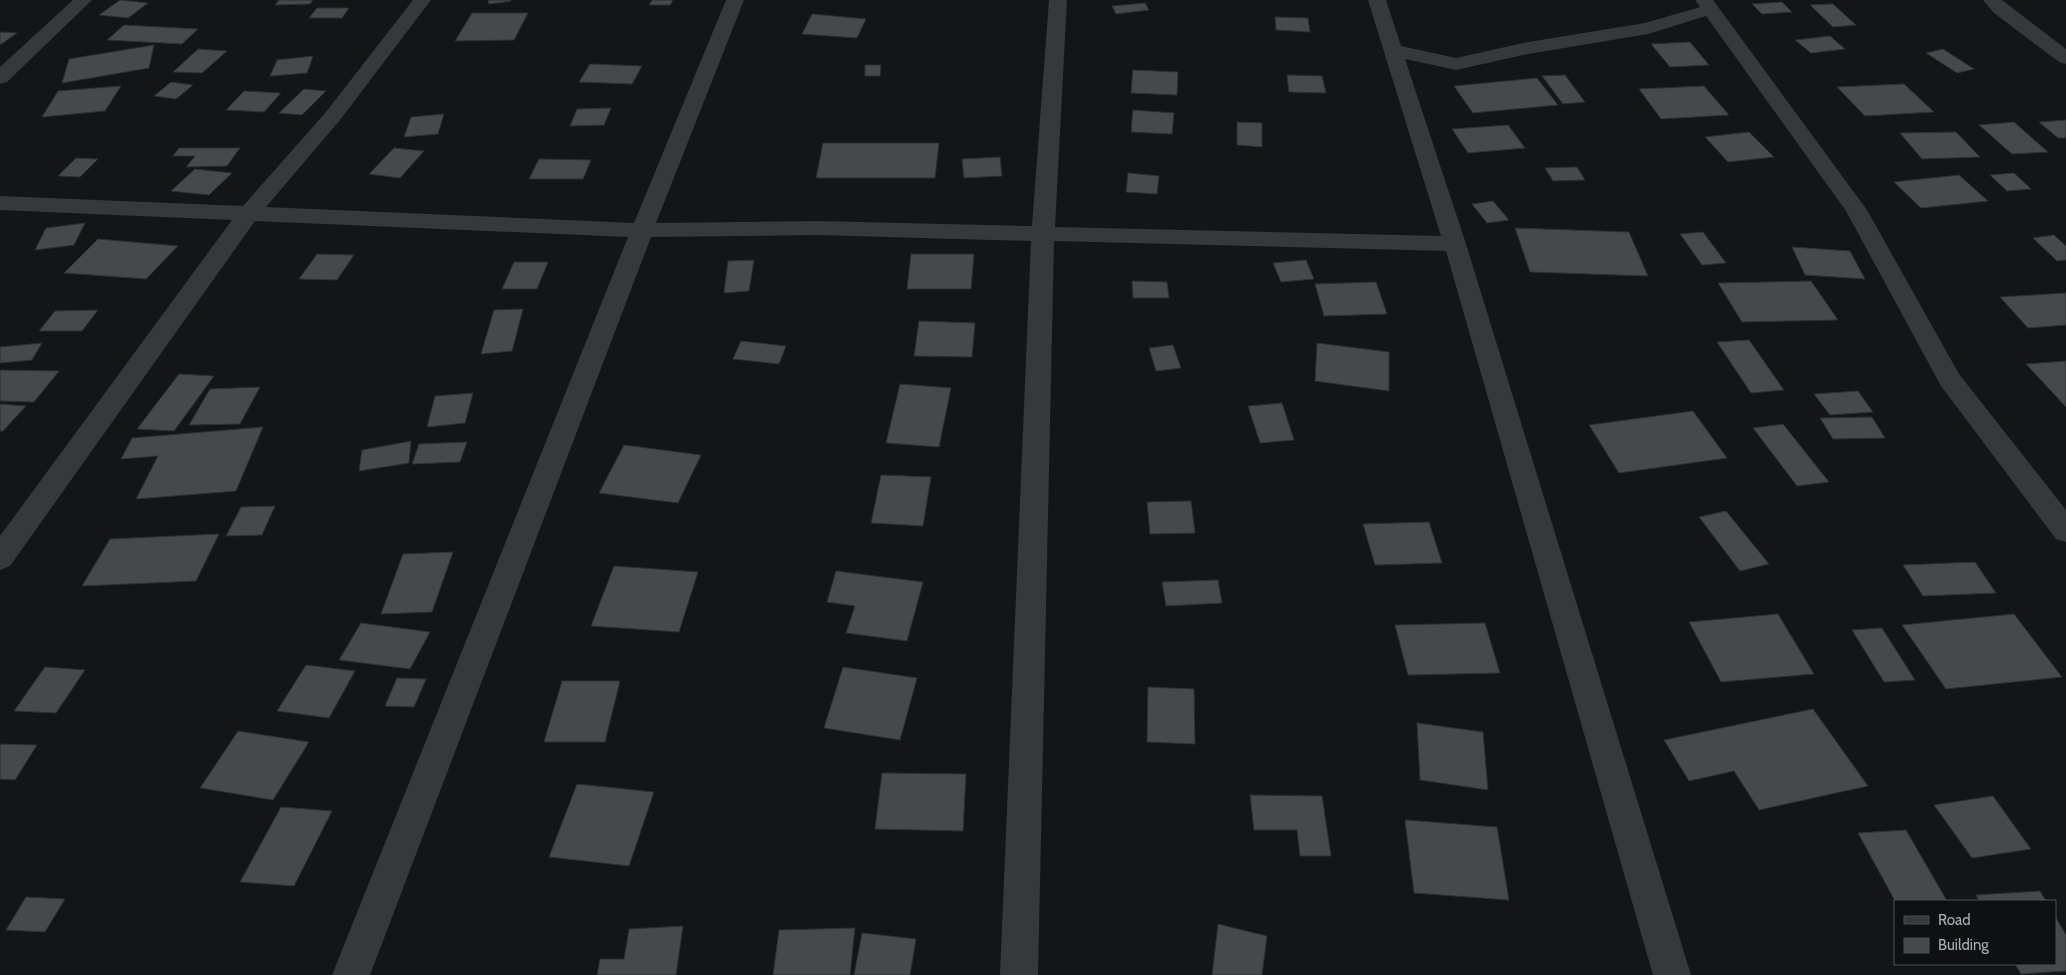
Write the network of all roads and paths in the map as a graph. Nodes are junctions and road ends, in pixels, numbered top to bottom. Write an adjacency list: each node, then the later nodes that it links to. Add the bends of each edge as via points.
1 (83, 0): 10 (street)
2 (422, 0): 12 (street, via 333,116)
3 (735, 0): 13 (street)
4 (1058, 0): 14 (street)
5 (1377, 0): 8 (street)
6 (1992, 0): 9 (street, via 2000,10)
7 (1707, 4): 8 (street, via 1648,28 1456,64); 16 (street, via 1856,210 1950,380)
8 (1392, 49): 15 (street)
9 (2066, 58)
10 (0, 78)
11 (0, 203): 12 (street)
12 (248, 214): 13 (street); 17 (street)
13 (642, 230): 14 (street, via 817,228); 18 (street)
14 (1043, 235): 15 (street); 19 (street)
15 (1455, 244): 20 (street)
16 (2066, 531)
17 (0, 558)
18 (351, 975)
19 (1019, 975)
20 (1672, 975)

